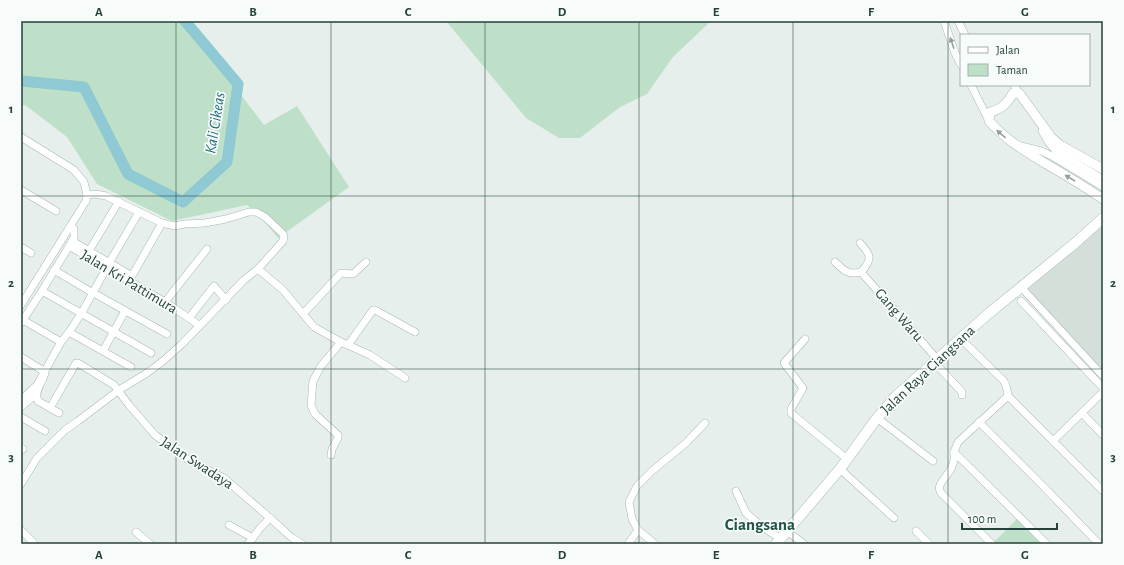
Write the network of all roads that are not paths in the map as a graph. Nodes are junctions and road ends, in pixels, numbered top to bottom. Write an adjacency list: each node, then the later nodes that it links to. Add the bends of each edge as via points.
1 (944, 21): 4 (street, one-way to 1)
2 (958, 21): 3 (street)
3 (964, 34)
4 (960, 63)
5 (972, 86): 8 (street)
6 (1014, 89): 7 (street); 8 (street, via 1008,102 998,110)
7 (1029, 106): 11 (street, via 1051,137 1060,145); 12 (street, via 1056,151)
8 (987, 113): 10 (street, one-way to 8, via 999,133)
9 (21, 137): 15 (street, via 74,170 84,182)
10 (1015, 145): 13 (street, via 1052,156); 16 (street, one-way to 10)
11 (1103, 169)
12 (1103, 179)
13 (1103, 187)
14 (21, 190): 18 (street)
15 (87, 195): 17 (street, via 96,194); 22 (street)
16 (1102, 199)
17 (119, 201): 19 (street); 27 (street)
18 (56, 211)
19 (139, 212): 21 (street); 31 (street)
20 (1103, 218): 35 (main road, Jalan Raya Ciangsana)
21 (162, 223): 31 (street, via 132,276); 32 (street, via 175,226 205,223 256,212 265,217 284,238)
22 (71, 226): 24 (street, via 75,234); 41 (street)
23 (860, 243): 34 (street, via 868,253 869,259)
24 (71, 244): 27 (street); 31 (street, Jalan Kri Pattimura); 33 (street)
25 (21, 247): 28 (street)
26 (207, 249): 40 (street)
27 (89, 251): 31 (street)
28 (30, 253)
29 (366, 262): 44 (street, via 353,274 341,273)
30 (835, 262): 34 (street, via 848,273)
31 (108, 266): 37 (street); 40 (street, Jalan Kri Pattimura)
32 (258, 269): 38 (street); 44 (street, via 283,290)
33 (54, 270): 36 (street); 37 (street)
34 (861, 272): 60 (street, Gang Waru)
35 (1021, 287): 60 (main road, Jalan Raya Ciangsana); 63 (street)
36 (42, 292): 43 (street); 46 (street)
37 (95, 294): 42 (street); 43 (street)
38 (226, 300): 45 (street, Jalan Kri Pattimura, via 214,286); 47 (street)
39 (1021, 301): 65 (street)
40 (164, 302): 45 (street, Jalan Kri Pattimura)
41 (21, 305)
42 (125, 311): 49 (street); 51 (street)
43 (81, 314): 48 (street); 49 (street)
44 (303, 314): 54 (street, via 314,327)
45 (189, 318): 47 (street, Jalan Kri Pattimura)
46 (22, 321): 53 (street)
47 (199, 325): 66 (street, via 163,361)
48 (69, 332): 53 (street); 57 (street)
49 (113, 332): 57 (street); 58 (street)
50 (415, 332): 56 (street, via 373,310)
51 (167, 334)
52 (805, 339): 85 (street, via 784,363 803,388 791,413)
53 (61, 342): 62 (street)
54 (341, 342): 56 (street); 84 (street, via 321,366 313,381 311,405 315,414 338,435)
55 (964, 342): 70 (street, via 1006,384)
56 (348, 345): 64 (street, via 370,355)
57 (103, 351): 61 (street)
58 (152, 353)
59 (21, 357): 62 (street)
60 (935, 360): 69 (street, Gang Waru); 77 (main road, Jalan Raya Ciangsana, via 896,396)
61 (130, 367)
62 (45, 372): 68 (street); 71 (street, via 36,385)
63 (1103, 376)
64 (405, 378)
65 (1103, 388)
66 (119, 390): 73 (street, Jalan Swadaya, via 76,363); 88 (street, via 65,430 37,458); 91 (street, Jalan Swadaya, via 155,435 187,459 224,478)
67 (1103, 392): 75 (street)
68 (36, 394): 72 (street); 73 (street, via 38,401)
69 (962, 395)
70 (1008, 396): 78 (street); 82 (street)
71 (22, 397)
72 (21, 407)
73 (50, 408): 74 (street)
74 (59, 413)
75 (1082, 413): 81 (street); 82 (street)
76 (21, 417): 80 (street)
77 (878, 418): 85 (main road, Jalan Raya Ciangsana); 86 (street)
78 (979, 422): 83 (street, via 958,442); 109 (street)
79 (705, 423): 95 (street, via 637,486 629,502 632,519)
80 (45, 431)
81 (1103, 434)
82 (1053, 441): 90 (street)
83 (954, 452): 107 (street, via 951,469 939,488 941,493); 108 (street)
84 (331, 455)
85 (847, 459): 87 (main road, Jalan Raya Ciangsana)
86 (933, 461)
87 (840, 469): 92 (street); 98 (main road, Jalan Raya Ciangsana)
88 (21, 484)
89 (736, 491): 98 (street, via 746,513)
90 (1103, 491)
91 (270, 518): 99 (street); 102 (street, Jalan Swadaya, via 290,537)
92 (894, 518)
93 (229, 525): 99 (street)
94 (21, 530): 100 (street)
95 (638, 530): 103 (street); 104 (street)
96 (916, 531): 106 (street)
97 (136, 532): 101 (street)
98 (781, 538): 105 (street)
99 (251, 541)
100 (33, 542)
101 (150, 544)
102 (302, 544)
103 (628, 544)
104 (654, 544)
105 (804, 544)
106 (929, 544)
107 (992, 544)
108 (1047, 544)
109 (1100, 544)

